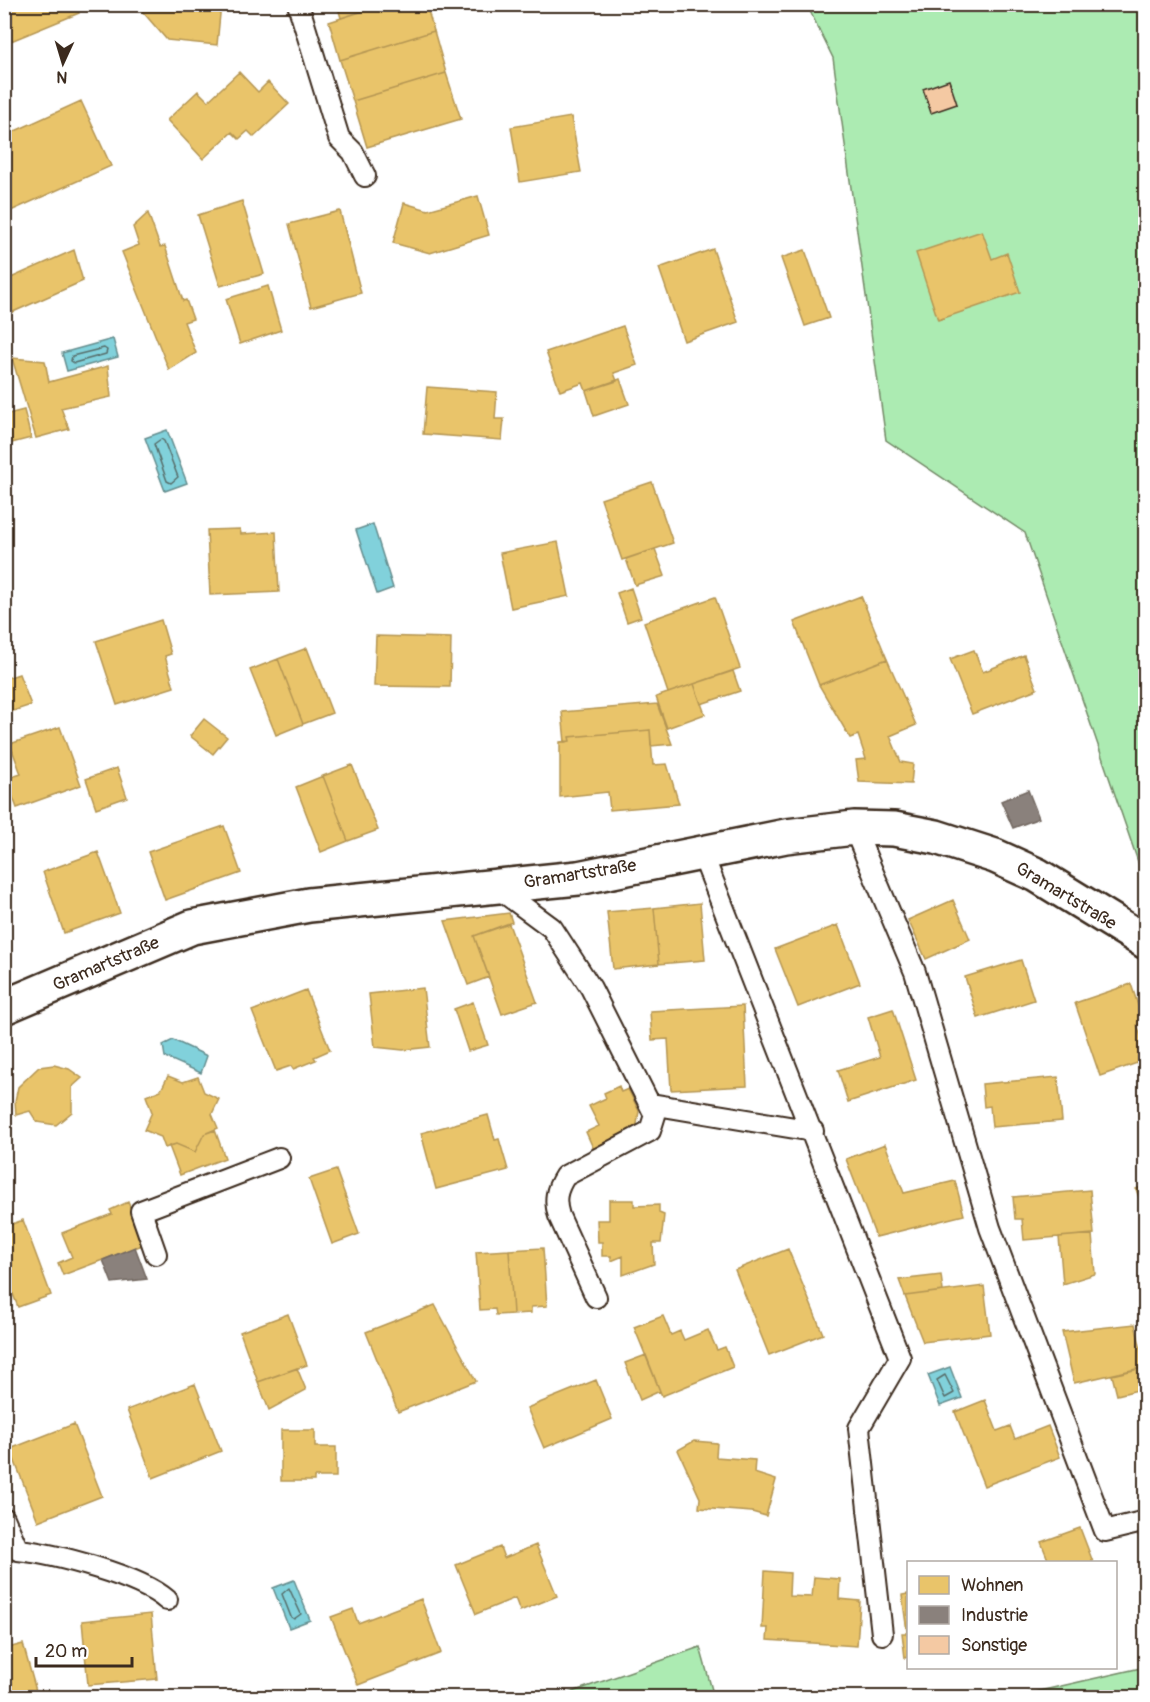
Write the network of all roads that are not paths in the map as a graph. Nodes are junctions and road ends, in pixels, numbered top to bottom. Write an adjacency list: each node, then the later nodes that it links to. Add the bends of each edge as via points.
1 (298, 4): 2 (lane, via 339,138 353,152)
2 (365, 176)
3 (854, 828): 4 (street, Gramartstraße, via 786,836); 6 (street, Gramartstraße, via 936,837 995,856 1037,874); 14 (lane, via 915,972 990,1228 1105,1531)
4 (702, 853): 5 (street, Gramartstraße, via 578,878); 9 (lane)
5 (495, 886): 7 (street, Gramartstraße, via 309,905 192,927); 8 (lane, via 552,928 591,988)
6 (1146, 942)
7 (4, 1007)
8 (651, 1104): 9 (lane); 12 (lane, via 656,1121 650,1131 565,1176 557,1190 556,1206)
9 (813, 1131): 16 (lane, via 900,1358 859,1428)
10 (279, 1158): 11 (lane, via 141,1211)
11 (156, 1254)
12 (596, 1297)
13 (4, 1518): 15 (lane, via 18,1550 41,1552 142,1584)
14 (1146, 1521)
15 (167, 1600)
16 (882, 1634)

